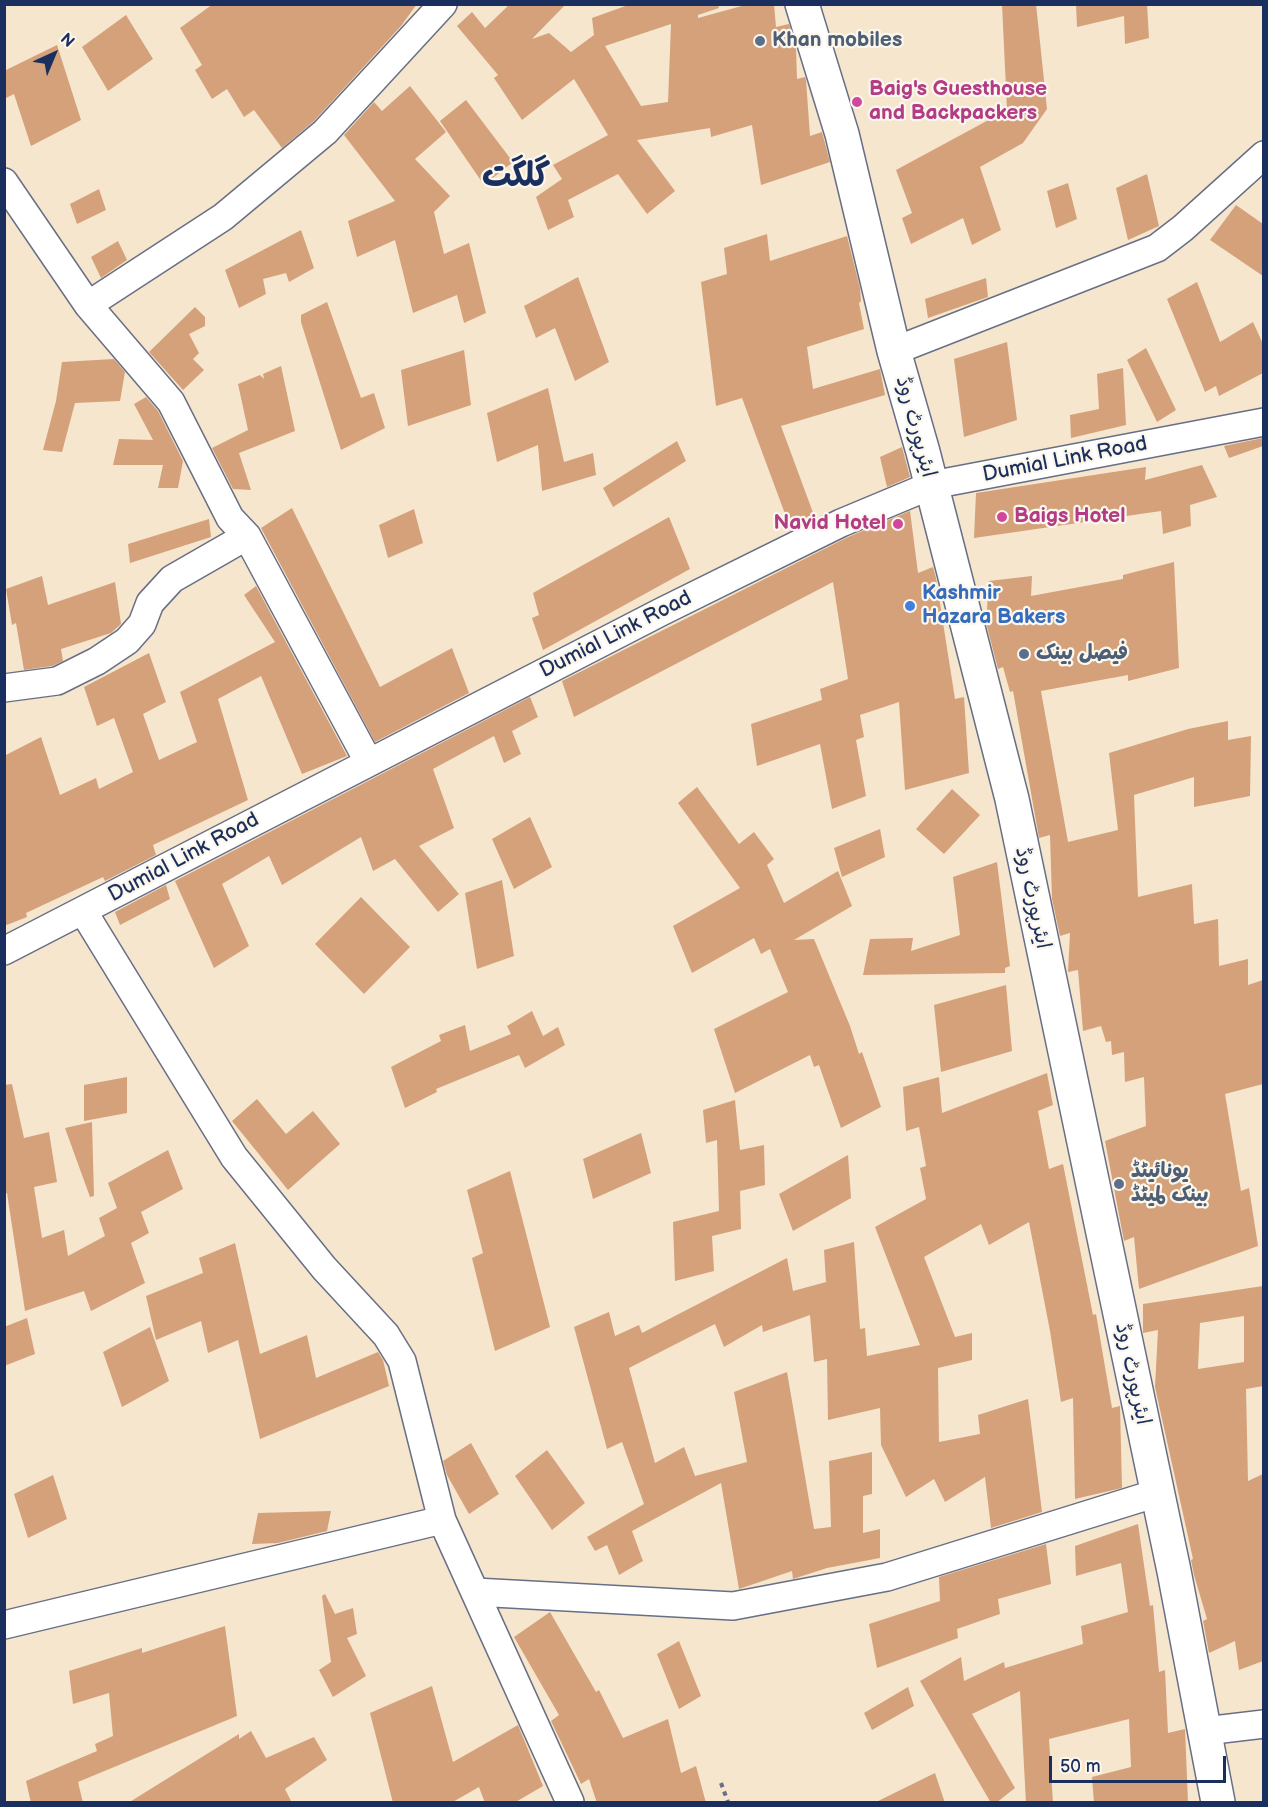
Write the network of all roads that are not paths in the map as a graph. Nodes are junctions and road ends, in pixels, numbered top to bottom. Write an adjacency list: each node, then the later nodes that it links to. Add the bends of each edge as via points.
1 (443, 4): 5 (street, via 325,132 223,217)
2 (802, 4): 6 (highway, ایئرپورٹ روڈ, via 842,134)
3 (1263, 155): 6 (street, via 1184,228 1156,248)
4 (4, 183): 5 (street)
5 (88, 305): 9 (street, via 171,402 230,518)
6 (894, 351): 8 (highway, ایئرپورٹ روڈ)
7 (1263, 422): 8 (street, Dumial Link Road)
8 (932, 485): 11 (street, Dumial Link Road, via 841,523); 14 (highway, ایئرپورٹ روڈ, via 1012,799)
9 (247, 536): 10 (street, via 172,579 150,603 142,624 127,641 97,661 57,681); 11 (street)
10 (4, 688)
11 (368, 761): 12 (street, Dumial Link Road)
12 (83, 910): 13 (street, Dumial Link Road); 15 (street, via 234,1157 324,1268 386,1335 402,1361)
13 (4, 951)
14 (1157, 1493): 16 (street, via 887,1578 733,1606); 19 (highway, ایئرپورٹ روڈ)
15 (442, 1520): 16 (street); 17 (street)
16 (475, 1593): 20 (street)
17 (4, 1625)
18 (1263, 1724): 19 (street)
19 (1204, 1731): 21 (highway, ایئرپورٹ روڈ)
20 (570, 1803)
21 (1218, 1803)

